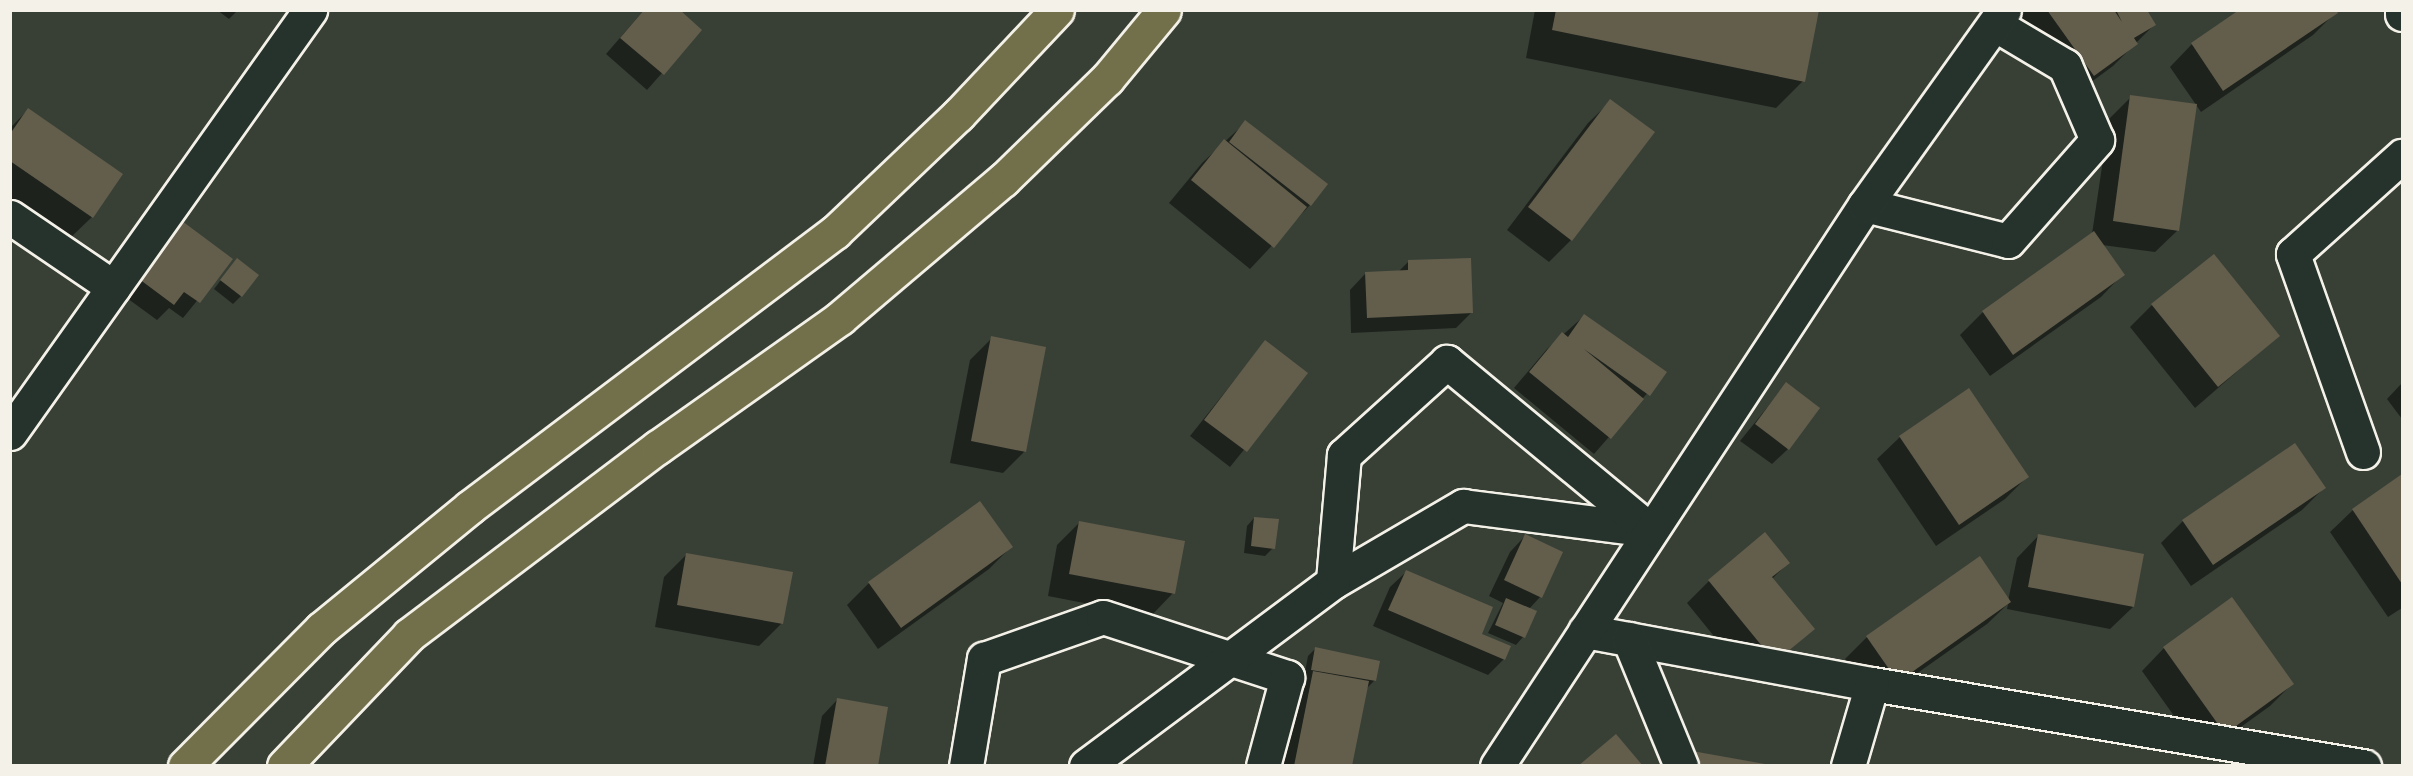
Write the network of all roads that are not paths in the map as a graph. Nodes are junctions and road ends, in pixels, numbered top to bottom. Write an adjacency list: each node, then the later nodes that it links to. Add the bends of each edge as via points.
1 (310, 10): 8 (street)
2 (1057, 10): 18 (highway, via 958,115 835,232 470,507 321,629)
3 (1164, 10): 19 (highway, via 1107,79 1004,180 840,318 658,447 409,634)
4 (2000, 18): 6 (street); 6 (street, via 2065,66 2097,140 2008,241)
5 (2403, 156): 10 (street, via 2293,254)
6 (1865, 205): 11 (street)
7 (10, 217): 8 (street)
8 (113, 287): 9 (street)
9 (10, 433)
10 (2363, 452)
11 (1650, 530): 12 (street, via 1463,506); 12 (street, via 1447,362 1344,455); 13 (street)
12 (1333, 582): 15 (street)
13 (1585, 631): 14 (street); 23 (street)
14 (1629, 639): 16 (street); 24 (street)
15 (1234, 660): 20 (street, via 1103,617 984,660); 21 (street); 22 (street, via 1287,677)
16 (1872, 684): 17 (street); 25 (street)
17 (2313, 761): 26 (street)
18 (185, 765)
19 (284, 765)
20 (966, 765)
21 (1086, 765)
22 (1263, 765)
23 (1497, 765)
24 (1682, 765)
25 (1848, 765)
26 (2364, 765)

